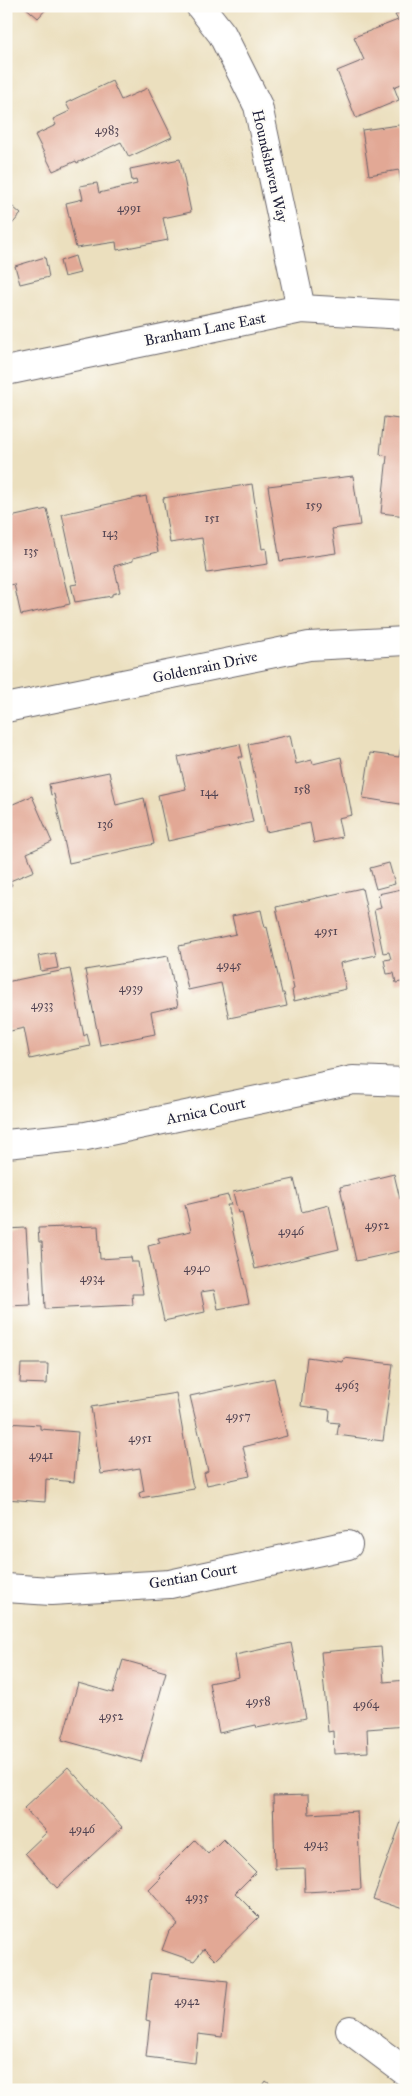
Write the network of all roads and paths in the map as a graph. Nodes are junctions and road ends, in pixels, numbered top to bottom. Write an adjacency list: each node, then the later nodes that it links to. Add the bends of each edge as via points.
1 (200, 6): 2 (street, Houndshaven Way, via 222,34 258,106)
2 (301, 309): 3 (street, Branham Lane East); 4 (street, Branham Lane East)
3 (406, 315)
4 (6, 371)
5 (406, 641): 6 (street, Goldenrain Drive, via 309,646)
6 (6, 708)
7 (406, 1082): 8 (street, Arnica Court, via 353,1080 86,1136)
8 (6, 1144)
9 (348, 1545): 10 (street, Gentian Court, via 170,1584 51,1590)
10 (6, 1588)
11 (350, 2030): 12 (street)
12 (406, 2072)

